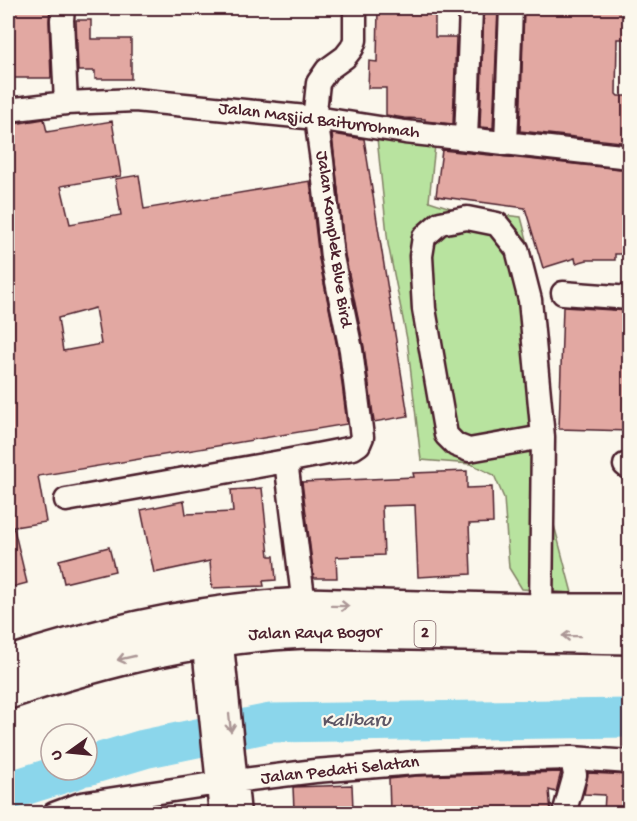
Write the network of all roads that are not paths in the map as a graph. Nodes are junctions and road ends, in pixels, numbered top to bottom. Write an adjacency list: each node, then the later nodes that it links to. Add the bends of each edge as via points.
1 (63, 8): 5 (street)
2 (355, 8): 7 (street, Jalan Komplek Blue Bird, via 355,40 345,57 327,70 318,83)
3 (471, 8): 8 (street)
4 (511, 8): 9 (street)
5 (66, 103): 6 (street, Jalan Masjid Baiturrohmah); 7 (street, Jalan Masjid Baiturrohmah, via 135,100)
6 (8, 110)
7 (316, 118): 8 (street, Jalan Masjid Baiturrohmah); 14 (street, Jalan Komplek Blue Bird, via 332,257 351,350 362,437 353,448)
8 (466, 140): 9 (street, Jalan Masjid Baiturrohmah)
9 (506, 144): 10 (street, Jalan Masjid Baiturrohmah)
10 (630, 157)
11 (563, 293): 12 (street)
12 (630, 298)
13 (543, 437): 13 (street, via 530,300 517,249 497,224 467,218 440,223 424,237 421,256 424,309 446,435 456,446 469,450); 18 (street)
14 (286, 461): 15 (street, Jalan Komplek Blue Bird); 16 (street)
15 (66, 500)
16 (304, 605): 18 (highway, Jalan Raya Bogor / 2, one-way to 18); 19 (highway, Jalan Raya Bogor / 2, via 271,607)
17 (630, 610): 18 (highway, Jalan Raya Bogor / 2)
18 (541, 611)
19 (211, 628): 20 (highway, Jalan Raya Bogor / 2, one-way to 19, via 305,631 242,635); 21 (highway, Jalan Raya Bogor / 2); 26 (street)
20 (630, 637)
21 (59, 661): 22 (highway, Jalan Raya Bogor / 2); 23 (highway, Jalan Raya Bogor / 2)
22 (8, 664)
23 (8, 692)
24 (572, 758): 25 (street, Jalan Pedati Selatan); 26 (street, Jalan Pedati Selatan, via 315,771); 30 (street, via 575,775)
25 (630, 762)
26 (226, 771): 27 (street, Jalan Pedati Selatan); 28 (street); 29 (street)
27 (54, 813)
28 (221, 813)
29 (239, 813)
30 (564, 813)

